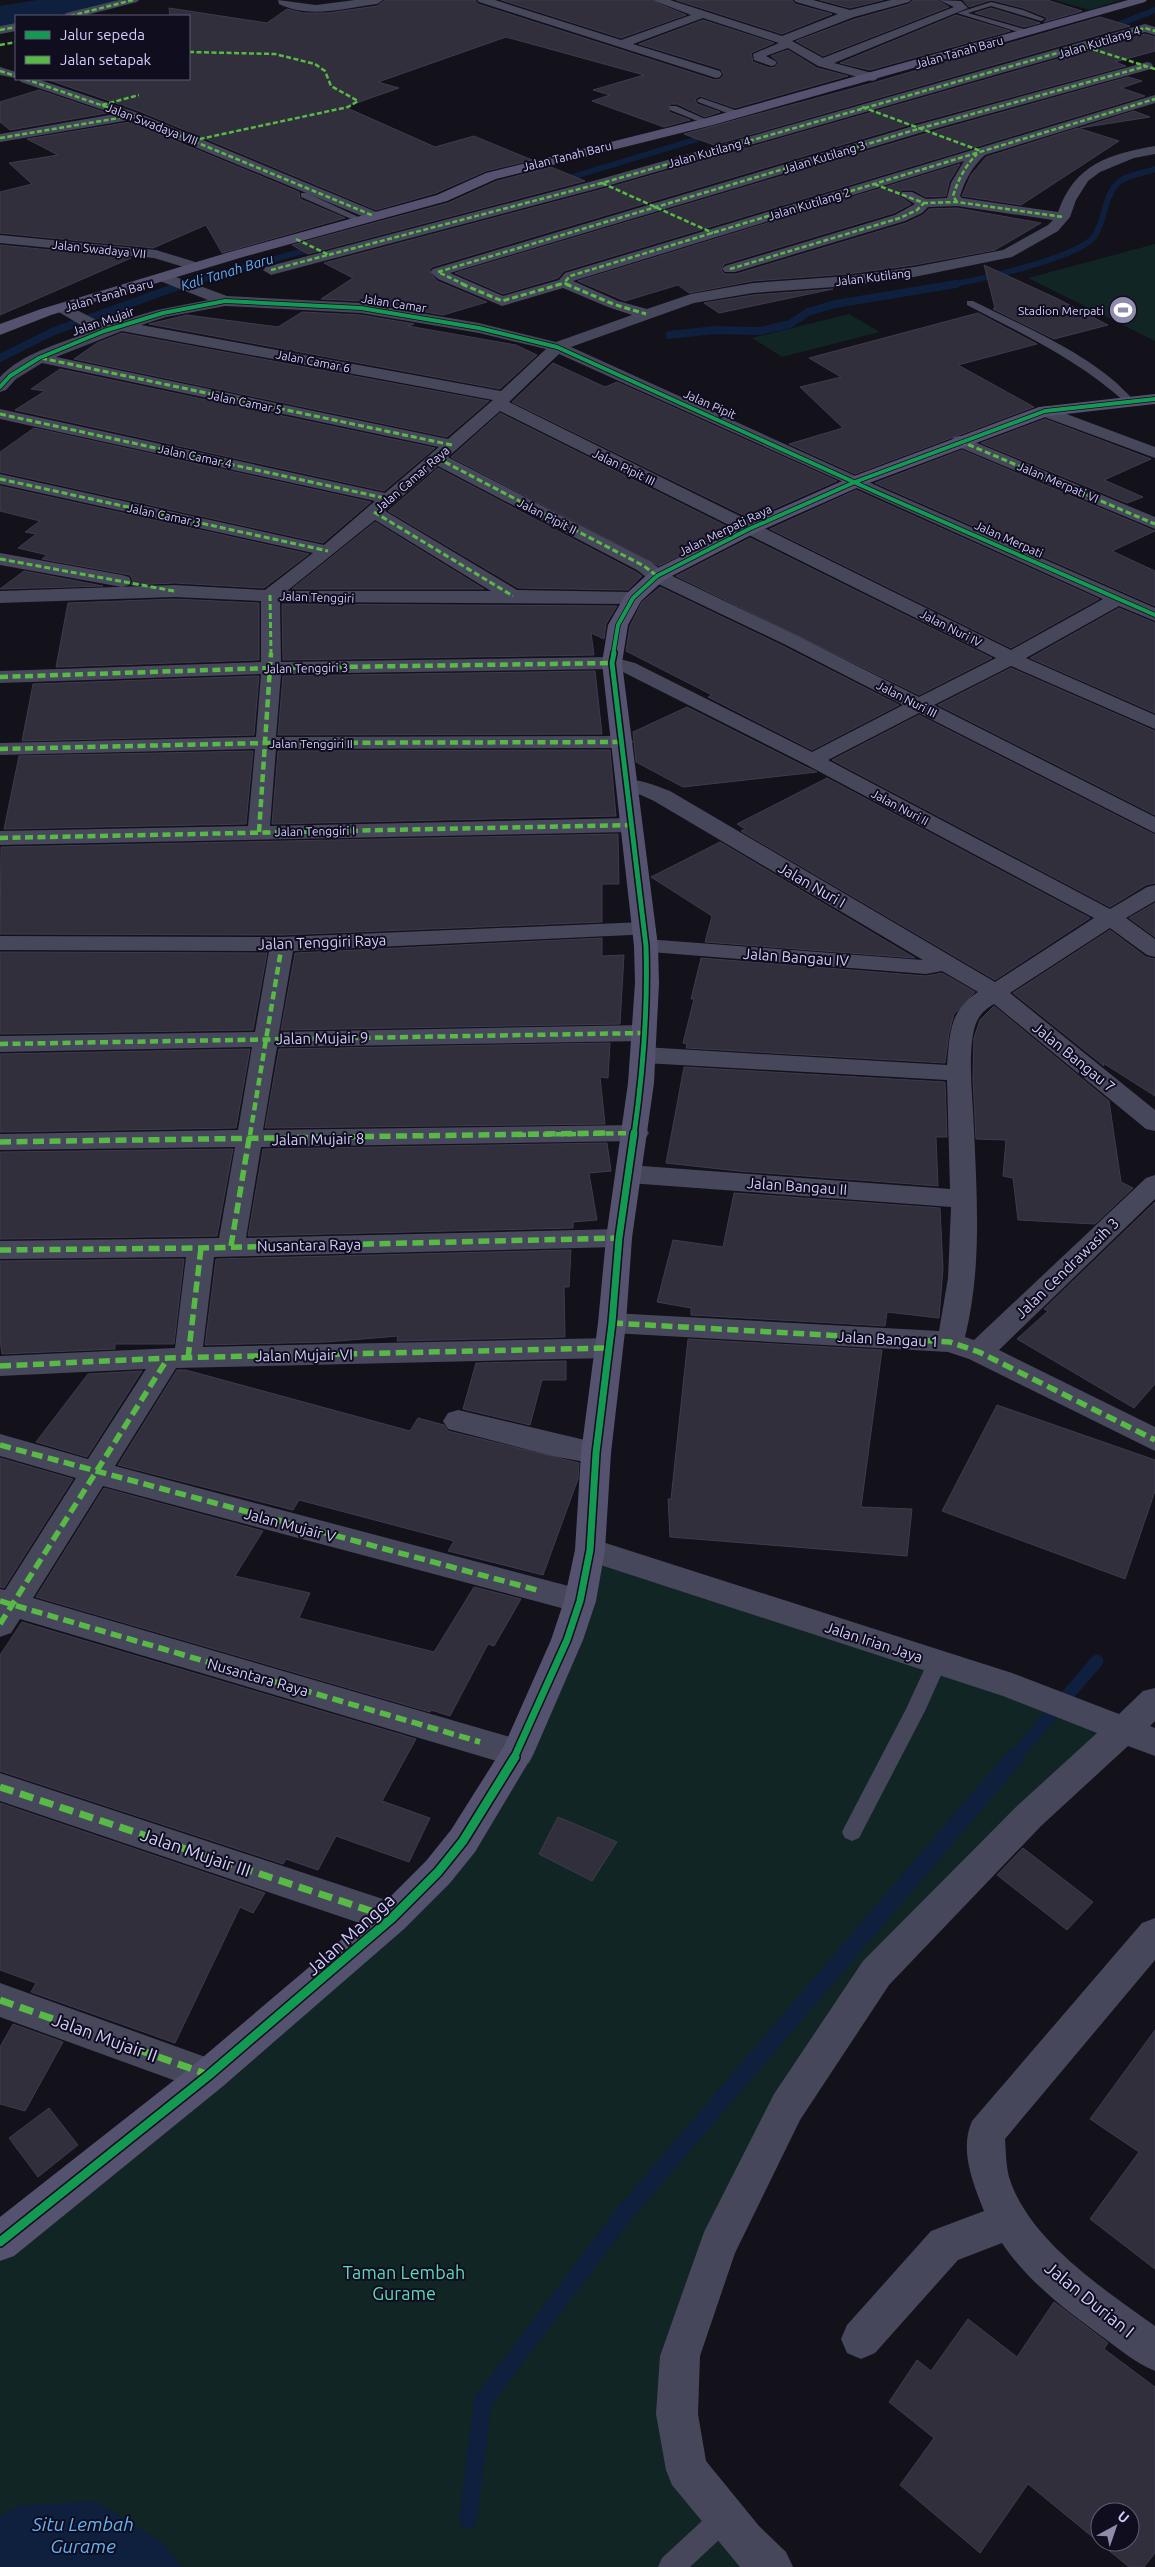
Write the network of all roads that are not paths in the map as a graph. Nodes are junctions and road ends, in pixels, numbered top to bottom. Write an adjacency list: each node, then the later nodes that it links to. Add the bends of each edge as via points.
1 (133, 0): 12 (street)
2 (284, 0): 3 (street, via 289,5 310,9)
3 (377, 0)
4 (483, 0): 21 (street)
5 (658, 0): 10 (street)
6 (800, 0): 11 (street)
7 (905, 0): 11 (street)
8 (946, 0): 24 (street, via 962,8)
9 (1135, 1): 17 (street, Jalan Tanah Baru)
10 (704, 14): 19 (street); 21 (street)
11 (850, 14): 19 (street)
12 (74, 15)
13 (15, 27): 16 (street)
14 (1009, 27): 14 (lane, via 1041,19 991,4 962,13); 17 (lane)
15 (1150, 29): 22 (street, Jalan Kutilang 4)
16 (0, 30)
17 (1028, 33): 29 (street, Jalan Tanah Baru)
18 (15, 42): 20 (street)
19 (785, 42): 23 (street, via 759,54 758,57); 24 (street)
20 (0, 44)
21 (621, 44): 27 (street)
22 (1085, 46): 25 (street); 34 (street, Jalan Kutilang 4)
23 (772, 62)
24 (822, 63): 29 (street)
25 (1151, 67): 39 (street, Jalan Kutilang 3)
26 (0, 71): 28 (street)
27 (716, 74)
28 (15, 76)
29 (872, 77): 36 (street, Jalan Tanah Baru)
30 (28, 80): 37 (street, Jalan Swadaya VIII)
31 (1155, 99): 33 (street, Jalan Kutilang 2)
32 (701, 100): 36 (lane)
33 (1148, 104): 42 (street, Jalan Kutilang 2)
34 (862, 107): 39 (street); 43 (street, Jalan Kutilang 4)
35 (672, 108): 38 (lane)
36 (738, 114): 38 (street, Jalan Tanah Baru)
37 (134, 116): 40 (street); 50 (street, Jalan Swadaya VIII, via 277,175)
38 (708, 122): 50 (street, Jalan Tanah Baru, via 491,176 442,198)
39 (918, 129): 42 (street); 48 (street, Jalan Kutilang 3)
40 (0, 138)
41 (1155, 150): 49 (street, Jalan Kutilang, via 1131,154 1096,169 1084,178)
42 (981, 151): 44 (street, Jalan Kutilang 2); 46 (street, via 966,163 956,184 953,196)
43 (602, 183): 48 (street); 54 (street, Jalan Kutilang 4)
44 (874, 184): 47 (street); 51 (street, Jalan Kutilang 2)
45 (304, 195): 50 (lane)
46 (957, 202): 47 (street); 49 (street)
47 (924, 203): 56 (street, via 918,210 900,218)
48 (654, 207): 51 (street); 59 (street, Jalan Kutilang 3, via 438,272 502,301)
49 (1062, 217): 63 (street, Jalan Kutilang, via 1053,228 1007,254 858,280 729,291)
50 (368, 218): 53 (street, Jalan Tanah Baru)
51 (713, 233): 59 (street, Jalan Kutilang 2, via 570,276)
52 (0, 239): 55 (street, Jalan Swadaya VII, via 156,254)
53 (300, 241): 54 (street); 55 (street, Jalan Tanah Baru)
54 (325, 253): 57 (street, Jalan Kutilang 4)
55 (197, 267): 58 (street, Jalan Tanah Baru)
56 (730, 269)
57 (271, 270)
58 (169, 280): 60 (street); 62 (street, Jalan Tanah Baru)
59 (564, 283): 63 (street)
60 (225, 301): 64 (street, Jalan Mujair); 67 (street, Jalan Camar, via 361,308 488,330)
61 (970, 302): 72 (lane, via 1082,364 1120,391)
62 (66, 311): 65 (street); 66 (street, Jalan Tanah Baru)
63 (646, 314): 67 (street, Jalan Kutilang)
64 (120, 325): 65 (street, Jalan Mujair); 71 (street, Jalan Camar 6)
65 (99, 328): 68 (street, Jalan Mujair)
66 (0, 330)
67 (552, 352): 71 (street, Jalan Camar Raya); 80 (street, Jalan Pipit)
68 (39, 358): 69 (street, Jalan Mujair, via 10,376); 76 (street, Jalan Camar 5)
69 (0, 387)
70 (1155, 400): 72 (street, Jalan Merpati Raya)
71 (502, 401): 76 (street, Jalan Camar Raya); 84 (street, Jalan Pipit III)
72 (1128, 401): 73 (street, Jalan Merpati Raya)
73 (1045, 411): 75 (street, Jalan Merpati Raya); 77 (street)
74 (0, 414): 81 (street, Jalan Camar 4)
75 (960, 441): 80 (street, Jalan Merpati Raya); 83 (street, Jalan Merpati VI)
76 (452, 445): 78 (street, Jalan Camar Raya)
77 (1155, 453)
78 (437, 458): 81 (street, Jalan Camar Raya); 87 (street, Jalan Pipit II, via 644,566)
79 (0, 479): 85 (street, Jalan Camar 3)
80 (855, 482): 84 (street, Jalan Merpati Raya); 93 (street, Jalan Merpati)
81 (389, 499): 82 (street, Jalan Camar Raya)
82 (374, 512): 85 (street, Jalan Camar Raya); 90 (street)
83 (1155, 524)
84 (749, 529): 87 (street, Jalan Merpati Raya); 95 (street, Jalan Nuri IV)
85 (328, 551): 89 (street, Jalan Camar Raya)
86 (0, 559): 88 (street)
87 (657, 576): 92 (street, Jalan Merpati Raya); 100 (street, Jalan Nuri III)
88 (174, 591): 89 (street, Jalan Tenggiri); 91 (street, Jalan Tenggiri)
89 (270, 595): 90 (street, Jalan Tenggiri, via 317,598); 97 (street)
90 (513, 596): 92 (street, Jalan Tenggiri)
91 (0, 597)
92 (633, 598): 96 (street, Jalan Merpati Raya, via 618,625)
93 (1118, 599): 94 (street, Jalan Merpati); 95 (street)
94 (1155, 615)
95 (1011, 658): 100 (street); 101 (street, Jalan Nuri IV)
96 (612, 663): 97 (street, Jalan Tenggiri 3); 98 (street, Jalan Tenggiri 3); 102 (street, Jalan Merpati Raya)
97 (271, 668): 99 (street, Jalan Tenggiri 3); 103 (street)
98 (640, 672): 105 (street, Jalan Nuri II)
99 (0, 677)
100 (918, 705): 105 (street); 108 (street, Jalan Nuri III)
101 (1155, 723)
102 (623, 742): 103 (street, Jalan Tenggiri II); 106 (street, Jalan Merpati Raya)
103 (264, 743): 104 (street, Jalan Tenggiri II); 109 (street)
104 (0, 749)
105 (812, 760): 112 (street, Jalan Nuri II)
106 (628, 786): 107 (street, Jalan Merpati Raya); 117 (street, Jalan Nuri I, via 662,796)
107 (631, 825): 109 (street, Jalan Tenggiri I); 113 (street, Jalan Merpati Raya)
108 (1155, 826)
109 (259, 832): 110 (street, Jalan Tenggiri I)
110 (0, 838)
111 (1155, 892): 112 (street, Jalan Bangau 1)
112 (1110, 918): 116 (street, Jalan Nuri II); 118 (street, Jalan Bangau 1)
113 (645, 938): 115 (street, Jalan Tenggiri Raya); 117 (street, Jalan Bangau IV, via 926,967); 121 (street, Jalan Merpati Raya)
114 (0, 943): 115 (street, Jalan Tenggiri Raya)
115 (282, 944): 119 (street)
116 (1155, 950)
117 (946, 963): 118 (street, Jalan Nuri I)
118 (993, 991): 122 (street, Jalan Bangau 1, via 972,1007 963,1027); 123 (street, Jalan Bangau 7)
119 (268, 1038): 120 (street, Jalan Mujair 9); 121 (street, Jalan Mujair 9); 125 (street)
120 (0, 1044)
121 (644, 1044): 122 (street, Jalan Mujair 9); 124 (street, Jalan Merpati Raya)
122 (960, 1073): 129 (street, Jalan Bangau 1)
123 (1155, 1123)
124 (636, 1133): 125 (street, Jalan Mujair 8); 127 (street, Jalan Merpati Raya)
125 (249, 1140): 126 (street, Jalan Mujair 8); 131 (street)
126 (0, 1142)
127 (629, 1174): 129 (street, Jalan Bangau II); 130 (street, Jalan Merpati Raya)
128 (1155, 1184): 136 (street, Jalan Cendrawasih 3)
129 (964, 1199): 135 (street, Jalan Bangau 1, via 962,1278)
130 (619, 1238): 131 (street, Nusantara Raya); 134 (street, Jalan Mangga)
131 (231, 1246): 132 (street, Nusantara Raya)
132 (201, 1248): 133 (street, Nusantara Raya); 137 (street)
133 (0, 1250)
134 (610, 1335): 135 (street, Jalan Bangau 1); 137 (street, Jalan Mujair VI); 142 (street, Jalan Mangga)
135 (950, 1342): 136 (street)
136 (979, 1352): 140 (street)
137 (178, 1358): 138 (street, Jalan Mujair VI); 143 (street)
138 (0, 1366)
139 (458, 1420): 142 (street)
140 (1155, 1440)
141 (0, 1445): 143 (street, Jalan Mujair V)
142 (596, 1453): 144 (street, Jalan Mangga)
143 (97, 1473): 145 (street, Jalan Mujair V); 146 (street)
144 (590, 1550): 145 (street, Jalan Mangga); 147 (street, Jalan Irian Jaya)
145 (580, 1602): 150 (street, Jalan Mangga, via 567,1640)
146 (4, 1610): 150 (street, Nusantara Raya)
147 (937, 1662): 149 (street, Jalan Irian Jaya, via 1012,1686); 152 (lane)
148 (1155, 1701): 149 (street)
149 (1139, 1735): 161 (street, via 1029,1816 876,1973 787,2108 718,2246 680,2356 677,2414 687,2470)
150 (517, 1753): 153 (street, Jalan Mangga, via 462,1841 438,1872)
151 (0, 1786): 153 (street, Jalan Mujair III)
152 (852, 1832)
153 (392, 1918): 156 (street, Jalan Mangga)
154 (1155, 1934): 157 (street, Jalan Durian I, via 985,2134 990,2180)
155 (0, 2000): 156 (street, Jalan Mujair II)
156 (210, 2075): 158 (street, Jalan Mangga)
157 (1010, 2221): 159 (street, via 945,2245); 160 (street, Jalan Durian I, via 1050,2270)
158 (4, 2235)
159 (861, 2339)
160 (1155, 2351)
161 (725, 2517): 162 (lane); 163 (street)
162 (671, 2567)
163 (771, 2567)

